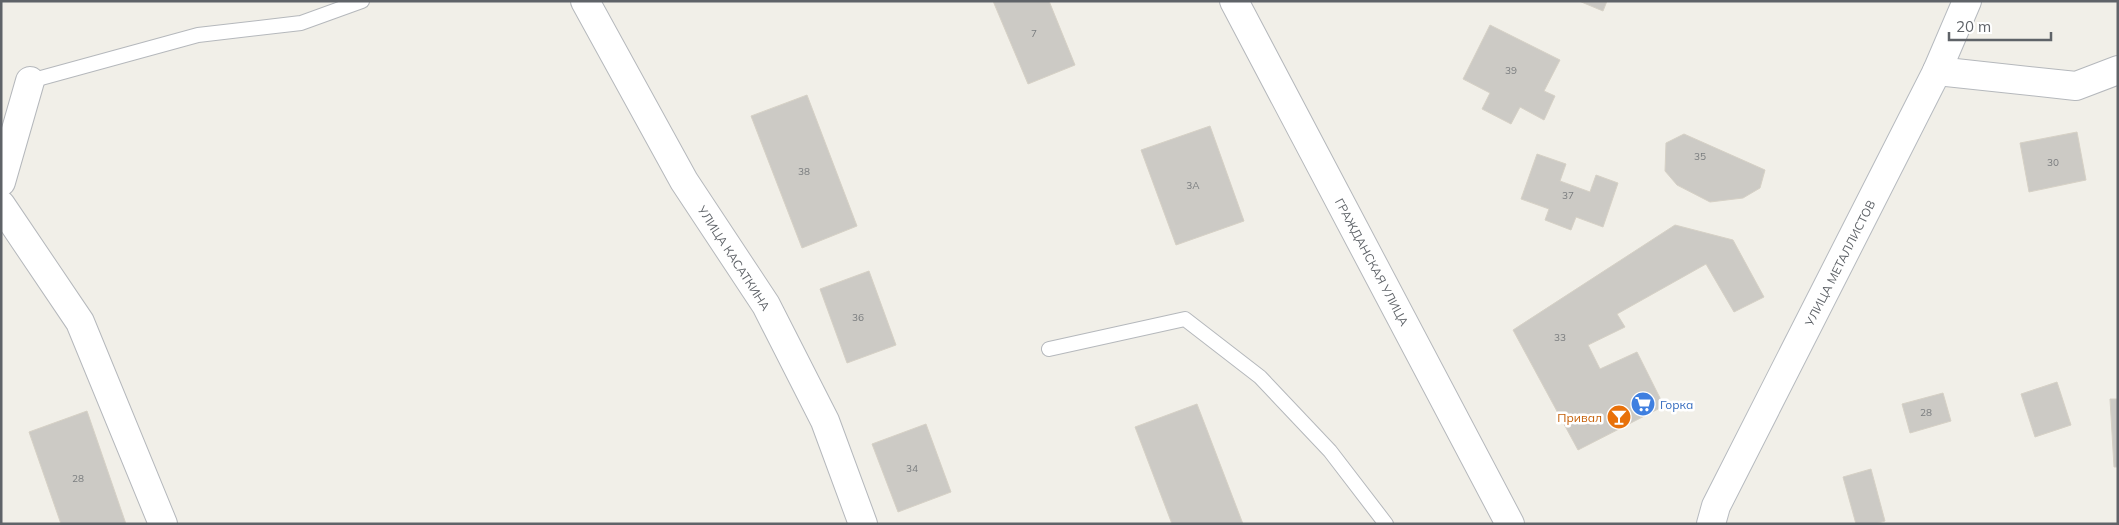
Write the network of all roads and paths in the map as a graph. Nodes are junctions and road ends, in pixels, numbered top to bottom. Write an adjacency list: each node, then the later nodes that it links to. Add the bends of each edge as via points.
1 (362, 1): 7 (lane, via 301,23 198,35)
2 (585, 1): 12 (street, УЛИЦА КАСАТКИНА, via 684,181 766,306 825,421)
3 (1234, 1): 14 (street, ГРАЖДАНСКАЯ УЛИЦА)
4 (1967, 1): 6 (street, УЛИЦА МЕТАЛЛИСТОВ)
5 (2118, 70): 6 (street, via 2076,86)
6 (1937, 71): 15 (street, УЛИЦА МЕТАЛЛИСТОВ, via 1721,497)
7 (30, 81): 8 (street)
8 (1, 182)
9 (1, 205): 11 (street, via 80,322)
10 (1049, 349): 13 (lane, via 1185,319 1260,377 1330,451)
11 (163, 524)
12 (863, 524)
13 (1386, 524)
14 (1510, 524)
15 (1711, 524)

